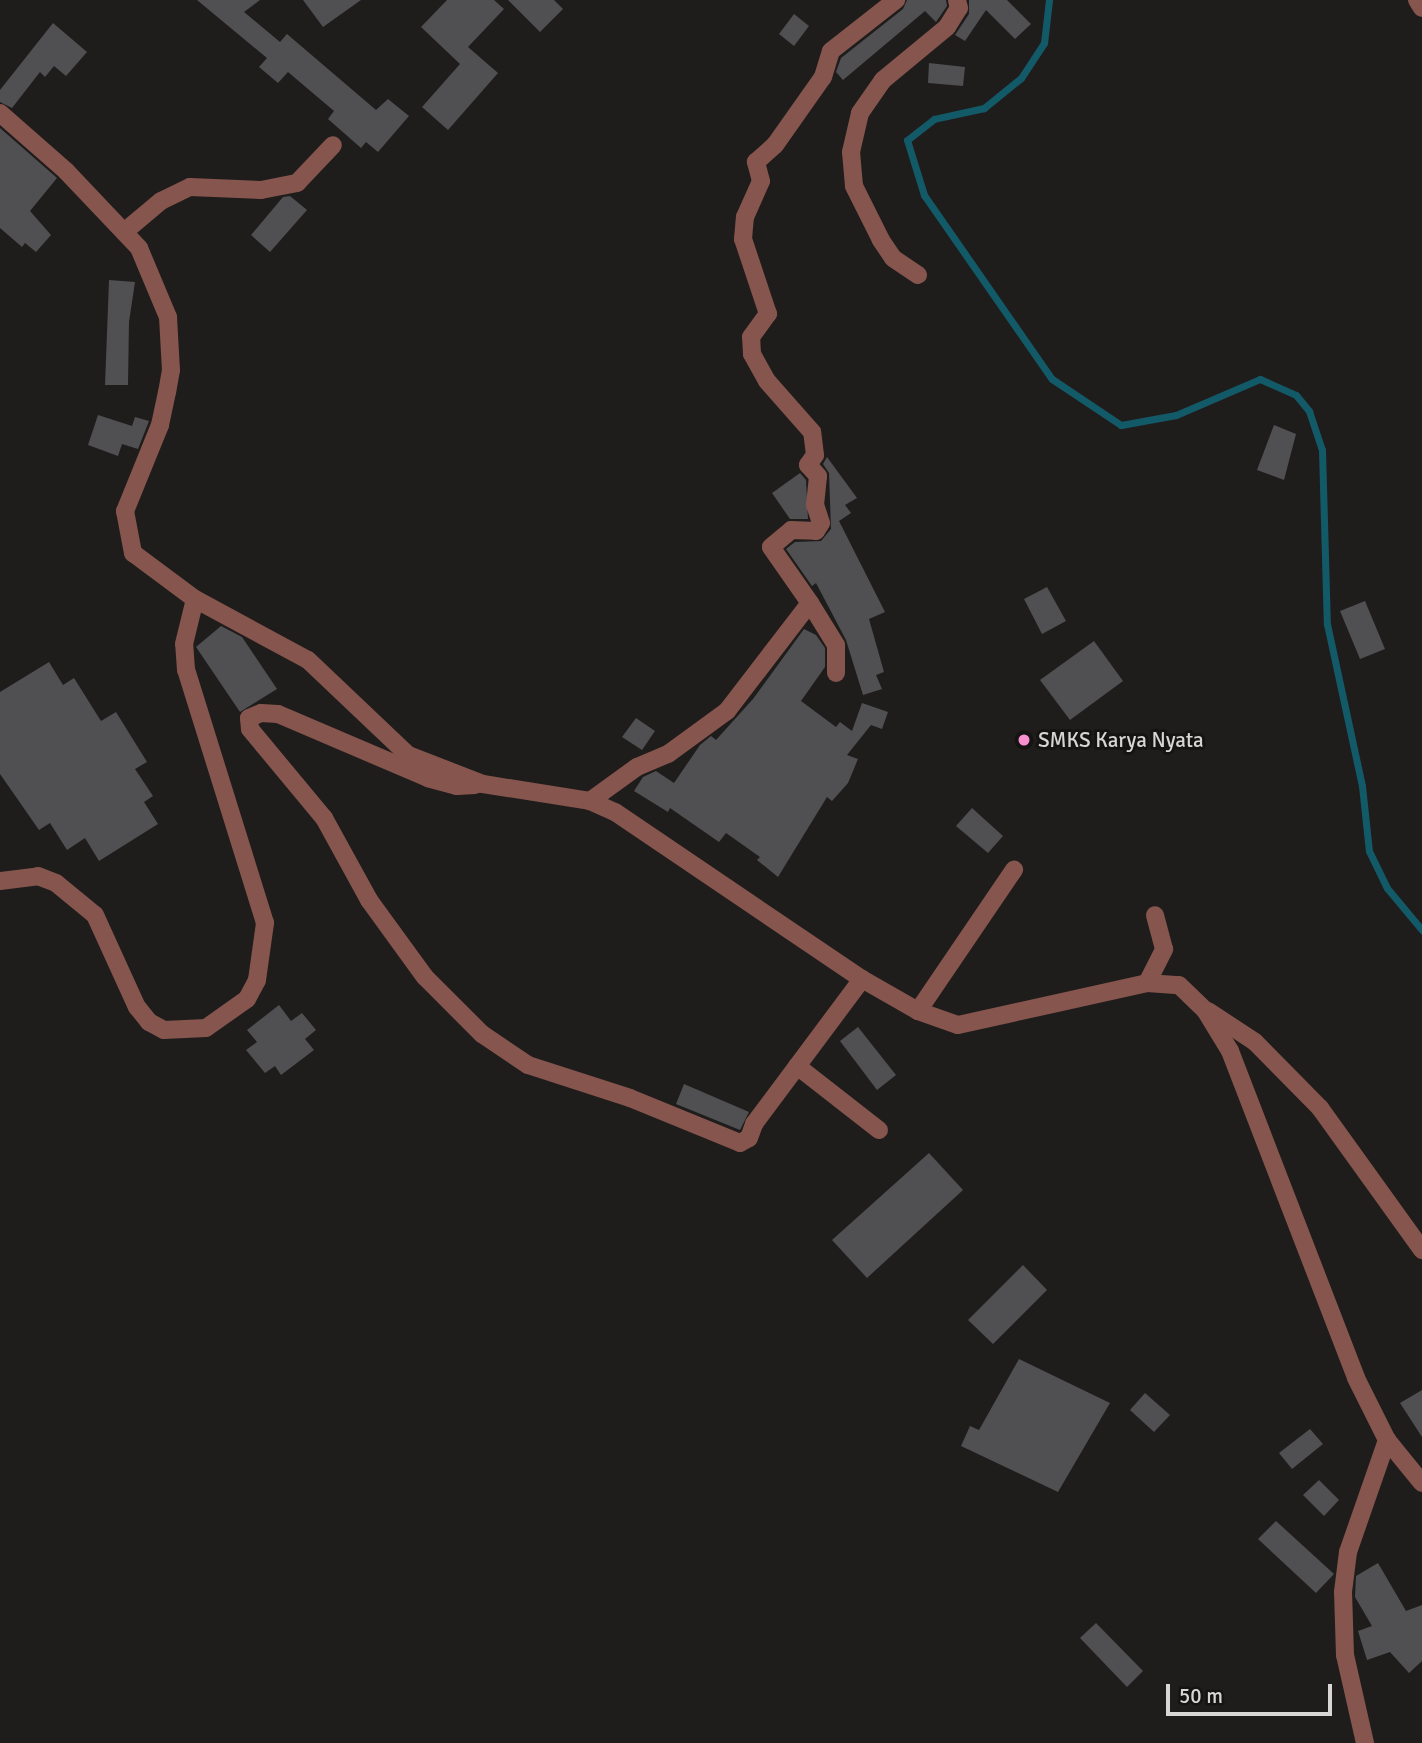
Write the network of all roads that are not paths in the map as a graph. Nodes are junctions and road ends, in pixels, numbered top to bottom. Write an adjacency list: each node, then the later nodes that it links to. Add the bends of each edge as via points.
1 (896, 0): 10 (street, via 831,51 823,77 775,145 756,162 761,181 746,217 743,239 768,314 751,337 752,354 767,381 812,432 815,455 808,465 817,476 821,523 816,531 791,530 771,547)
2 (957, 0): 8 (street, via 959,8 947,27 883,80 860,113 851,152 854,186 881,240 893,258)
3 (1417, 0): 4 (street)
4 (1422, 8)
5 (0, 113): 7 (street)
6 (333, 145): 7 (street, via 297,183 261,190 190,187 161,201)
7 (124, 232): 9 (street, via 139,248 168,317 171,370 160,425 125,511 127,522 133,553)
8 (918, 275)
9 (195, 599): 12 (street, via 308,660 408,755); 15 (street, via 184,644 186,670 265,923 264,951 247,999 206,1028 164,1030 149,1022 137,1007 108,936 87,907 57,883 38,876)
10 (810, 604): 11 (street, via 836,645); 13 (street, via 727,711 668,754 637,767)
11 (836, 673)
12 (483, 784): 13 (street); 21 (street, via 469,787 440,782 278,714 254,715 248,723 324,818 369,900 425,977 507,1053 554,1076 619,1093 740,1143 749,1138)
13 (590, 801): 17 (street, via 615,812)
14 (1014, 870): 20 (street)
15 (0, 881)
16 (1155, 915): 18 (street, via 1164,949)
17 (862, 979): 20 (street); 21 (street)
18 (1147, 983): 19 (street, via 1179,985); 20 (street, via 958,1025)
19 (1205, 1010): 23 (street, via 1255,1042 1320,1108); 24 (street, via 1230,1051 1356,1378)
20 (918, 1011)
21 (797, 1066): 22 (street)
22 (879, 1130)
23 (1422, 1250)
24 (1387, 1440): 25 (street); 26 (street, via 1348,1552 1343,1592 1345,1655)
25 (1422, 1483)
26 (1365, 1743)

